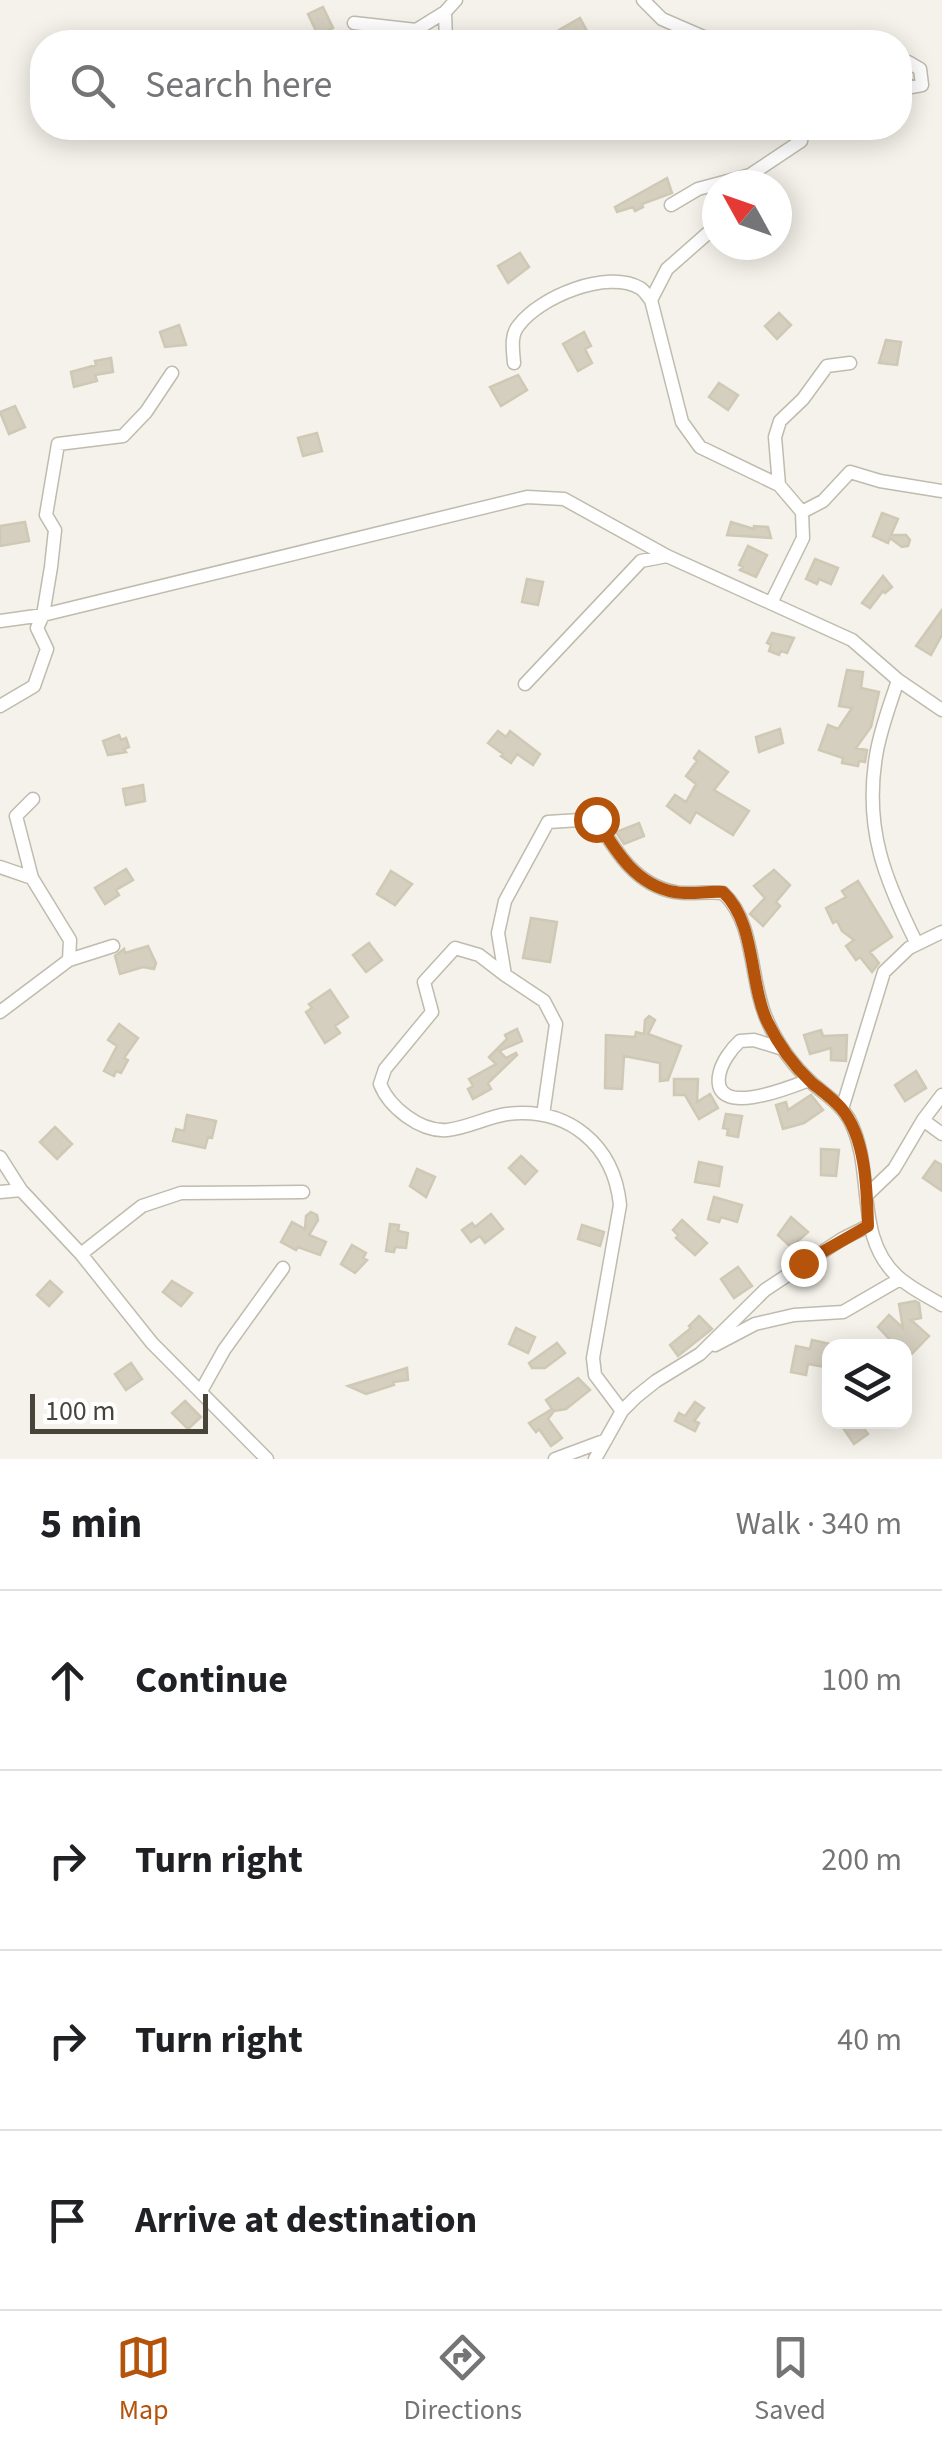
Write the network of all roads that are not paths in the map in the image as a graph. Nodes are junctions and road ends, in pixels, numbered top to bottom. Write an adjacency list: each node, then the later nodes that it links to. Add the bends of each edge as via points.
1 (456, 0): 3 (street)
2 (643, 0): 6 (street)
3 (444, 12): 4 (street, via 416,30); 5 (street)
4 (354, 23)
5 (445, 30)
6 (688, 30)
7 (912, 64): 8 (street, via 920,68 922,84)
8 (912, 86)
9 (801, 140): 10 (street)
10 (761, 170)
11 (702, 188): 12 (street)
12 (671, 205)
13 (702, 238): 14 (street, via 667,268)
14 (651, 300): 15 (street, via 640,288 610,282 572,288 517,326); 18 (street, via 682,422 700,446)
15 (514, 363)
16 (850, 363): 18 (street, via 827,366 780,421)
17 (172, 374): 23 (street, via 123,436 58,444 46,516 55,530)
18 (779, 485): 20 (street)
19 (942, 490): 20 (street, via 850,472)
20 (802, 512): 22 (street, via 802,538)
21 (667, 556): 22 (street); 23 (street, via 564,499 527,497); 26 (street, via 641,561)
22 (771, 603): 25 (street, via 852,640)
23 (43, 615): 24 (street); 27 (street, via 37,628 47,649 34,686)
24 (0, 621)
25 (898, 680): 28 (street); 33 (street, via 876,754 871,811 887,884)
26 (525, 684)
27 (0, 706)
28 (942, 710)
29 (33, 799): 31 (street, via 16,816)
30 (0, 867): 31 (street)
31 (32, 878): 35 (street, via 70,940)
32 (942, 932): 33 (street)
33 (918, 944): 41 (street, via 884,972)
34 (113, 946): 35 (street)
35 (69, 960): 37 (street)
36 (505, 975): 38 (street, via 498,933 505,902 548,822 596,819 619,858 644,880 675,892 723,892 732,901 755,989); 42 (street, via 544,1001 556,1024); 42 (street, via 455,948 424,982 432,1012 380,1084 386,1098 413,1120 444,1130 507,1114)
37 (0, 1012)
38 (783, 1049): 39 (street); 39 (street, via 746,1038 735,1044 718,1078 720,1090 741,1098 763,1096)
39 (809, 1080): 41 (street)
40 (942, 1096): 43 (street)
41 (842, 1109): 49 (street, via 852,1124)
42 (543, 1115): 57 (street, via 600,1147 618,1182 620,1205 593,1358 595,1375)
43 (922, 1120): 44 (street); 49 (street, via 894,1169)
44 (942, 1134)
45 (0, 1157): 46 (street)
46 (20, 1190): 47 (street); 51 (street)
47 (0, 1192)
48 (303, 1192): 51 (street, via 181,1194 142,1206)
49 (868, 1194): 50 (street)
50 (868, 1226): 53 (street); 55 (street, via 765,1290)
51 (81, 1254): 56 (street, via 152,1343)
52 (283, 1268): 56 (street)
53 (900, 1279): 54 (street); 55 (street, via 843,1312 756,1324)
54 (942, 1306)
55 (700, 1354): 57 (street)
56 (201, 1391): 59 (street)
57 (622, 1411): 58 (street)
58 (606, 1440): 60 (street); 61 (street)
59 (267, 1459)
60 (554, 1459)
61 (595, 1459)

